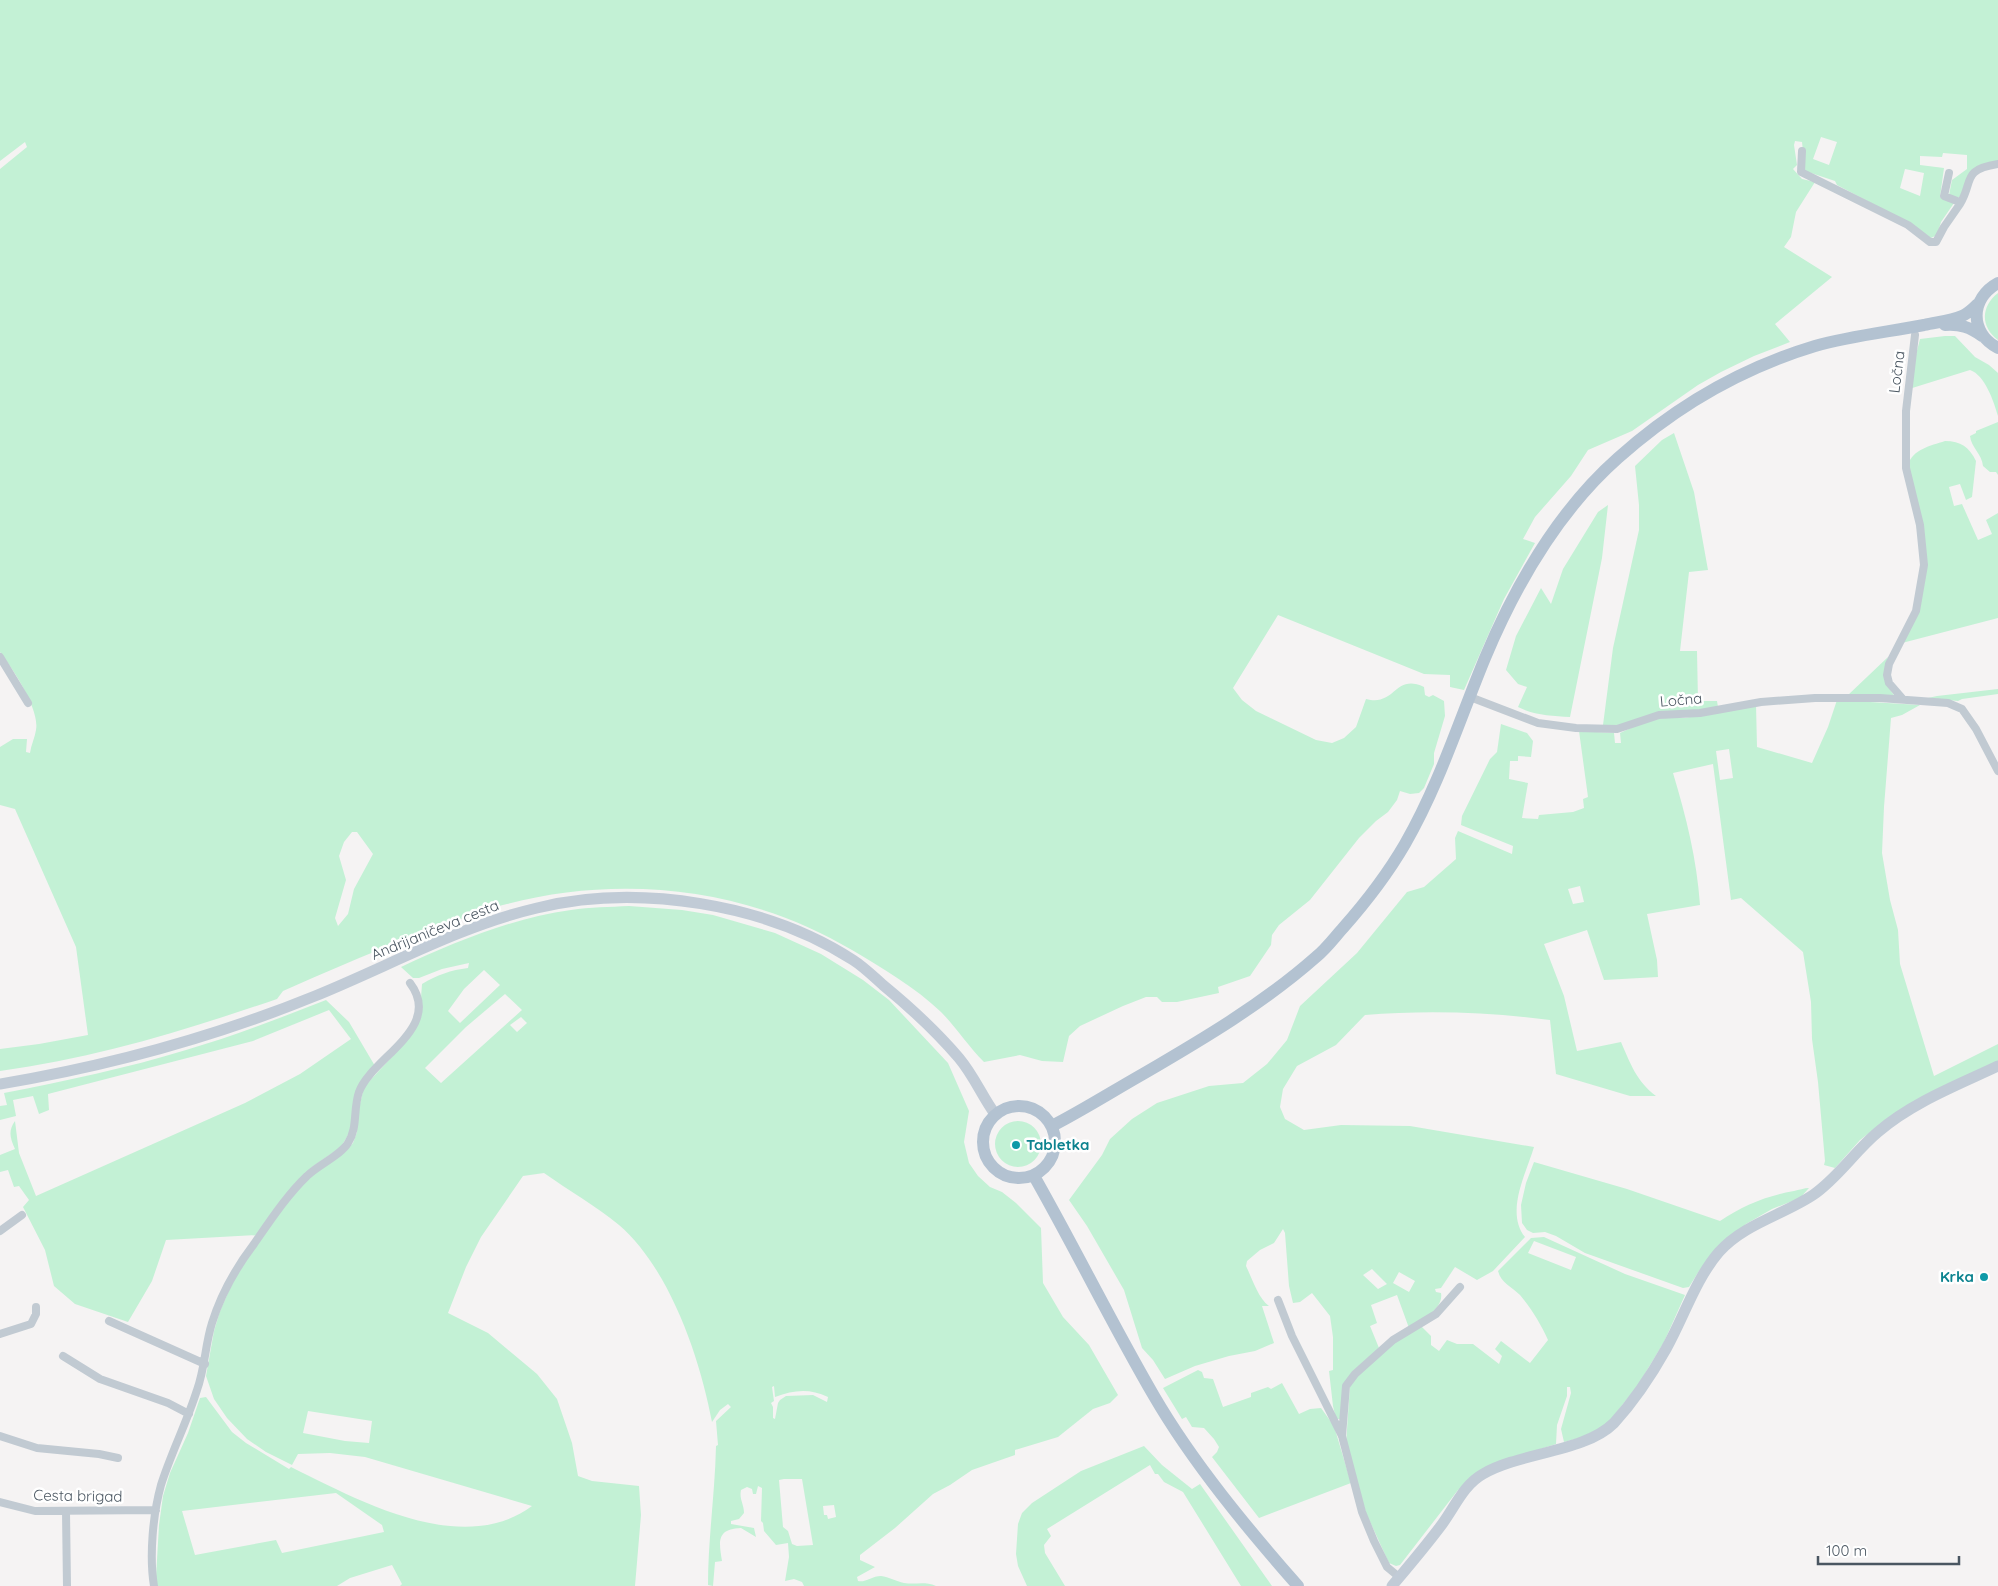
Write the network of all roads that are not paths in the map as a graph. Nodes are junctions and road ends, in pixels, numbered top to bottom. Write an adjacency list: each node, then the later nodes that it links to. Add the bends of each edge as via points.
1 (1802, 151): 4 (street, via 1801,172 1908,225 1930,242 1936,242)
2 (1998, 164): 4 (street, via 1977,170 1970,178)
3 (1949, 173): 4 (street, via 1944,196)
4 (1960, 204)
5 (1998, 283): 6 (main road, via 1983,294)
6 (1978, 304): 7 (main road, via 1962,316); 8 (main road, via 1977,321)
7 (1916, 331): 8 (main road, via 1957,324 1969,327); 11 (main road, via 1849,337 1777,359 1694,400 1650,430 1586,490 1535,558 1508,607); 12 (street, Ločna, via 1906,411 1906,468 1920,525 1924,565 1916,610 1889,664 1887,675 1889,683)
8 (1983, 337): 9 (main road)
9 (1998, 348)
10 (0, 658): 13 (street)
11 (1470, 697): 12 (street, Ločna, via 1538,723 1617,729 1659,715 1700,713 1761,702); 19 (main road, via 1442,770 1406,843 1365,902 1318,956 1264,999 1197,1043)
12 (1902, 698): 14 (street, Ločna, via 1948,703 1962,709)
13 (28, 704)
14 (1998, 771)
15 (410, 983): 29 (street, via 419,1002 415,1022 399,1047 365,1081 359,1092 354,1132 349,1143 306,1176 233,1273 211,1325)
16 (1998, 1066): 37 (main road, via 1895,1119 1822,1188 1764,1220 1720,1251 1701,1278 1655,1367 1608,1430 1591,1439 1481,1474 1467,1487 1441,1526)
17 (0, 1084): 18 (main road, Andrijaničeva cesta, via 119,1061 201,1037 314,996 491,921 531,909 590,900 661,898 740,910 798,931 854,960 920,1016 961,1060)
18 (995, 1114): 19 (main road, via 1005,1108 1027,1106 1046,1117); 20 (main road, via 984,1134 983,1145 988,1161 1000,1174 1011,1178)
19 (1052, 1126): 20 (main road, via 1056,1137 1055,1149 1044,1169)
20 (1034, 1176): 40 (main road, via 1175,1429 1258,1540)
21 (22, 1214): 22 (street)
22 (0, 1230)
23 (1460, 1287): 32 (street, via 1436,1314 1393,1340 1355,1374 1346,1386)
24 (1278, 1300): 32 (street, via 1292,1336)
25 (36, 1307): 27 (street, via 31,1324)
26 (109, 1321): 29 (street)
27 (0, 1334)
28 (63, 1356): 30 (street, via 100,1379 168,1403)
29 (205, 1364): 30 (street)
30 (189, 1414): 35 (street)
31 (0, 1436): 33 (street, via 37,1448)
32 (1342, 1436): 37 (street, via 1362,1512)
33 (118, 1458)
34 (0, 1502): 36 (street, Cesta brigad, via 35,1512)
35 (156, 1510): 36 (street, Cesta brigad); 39 (street, via 152,1552)
36 (66, 1512): 38 (street)
37 (1395, 1582)
38 (67, 1586)
39 (154, 1586)
40 (1299, 1586)

